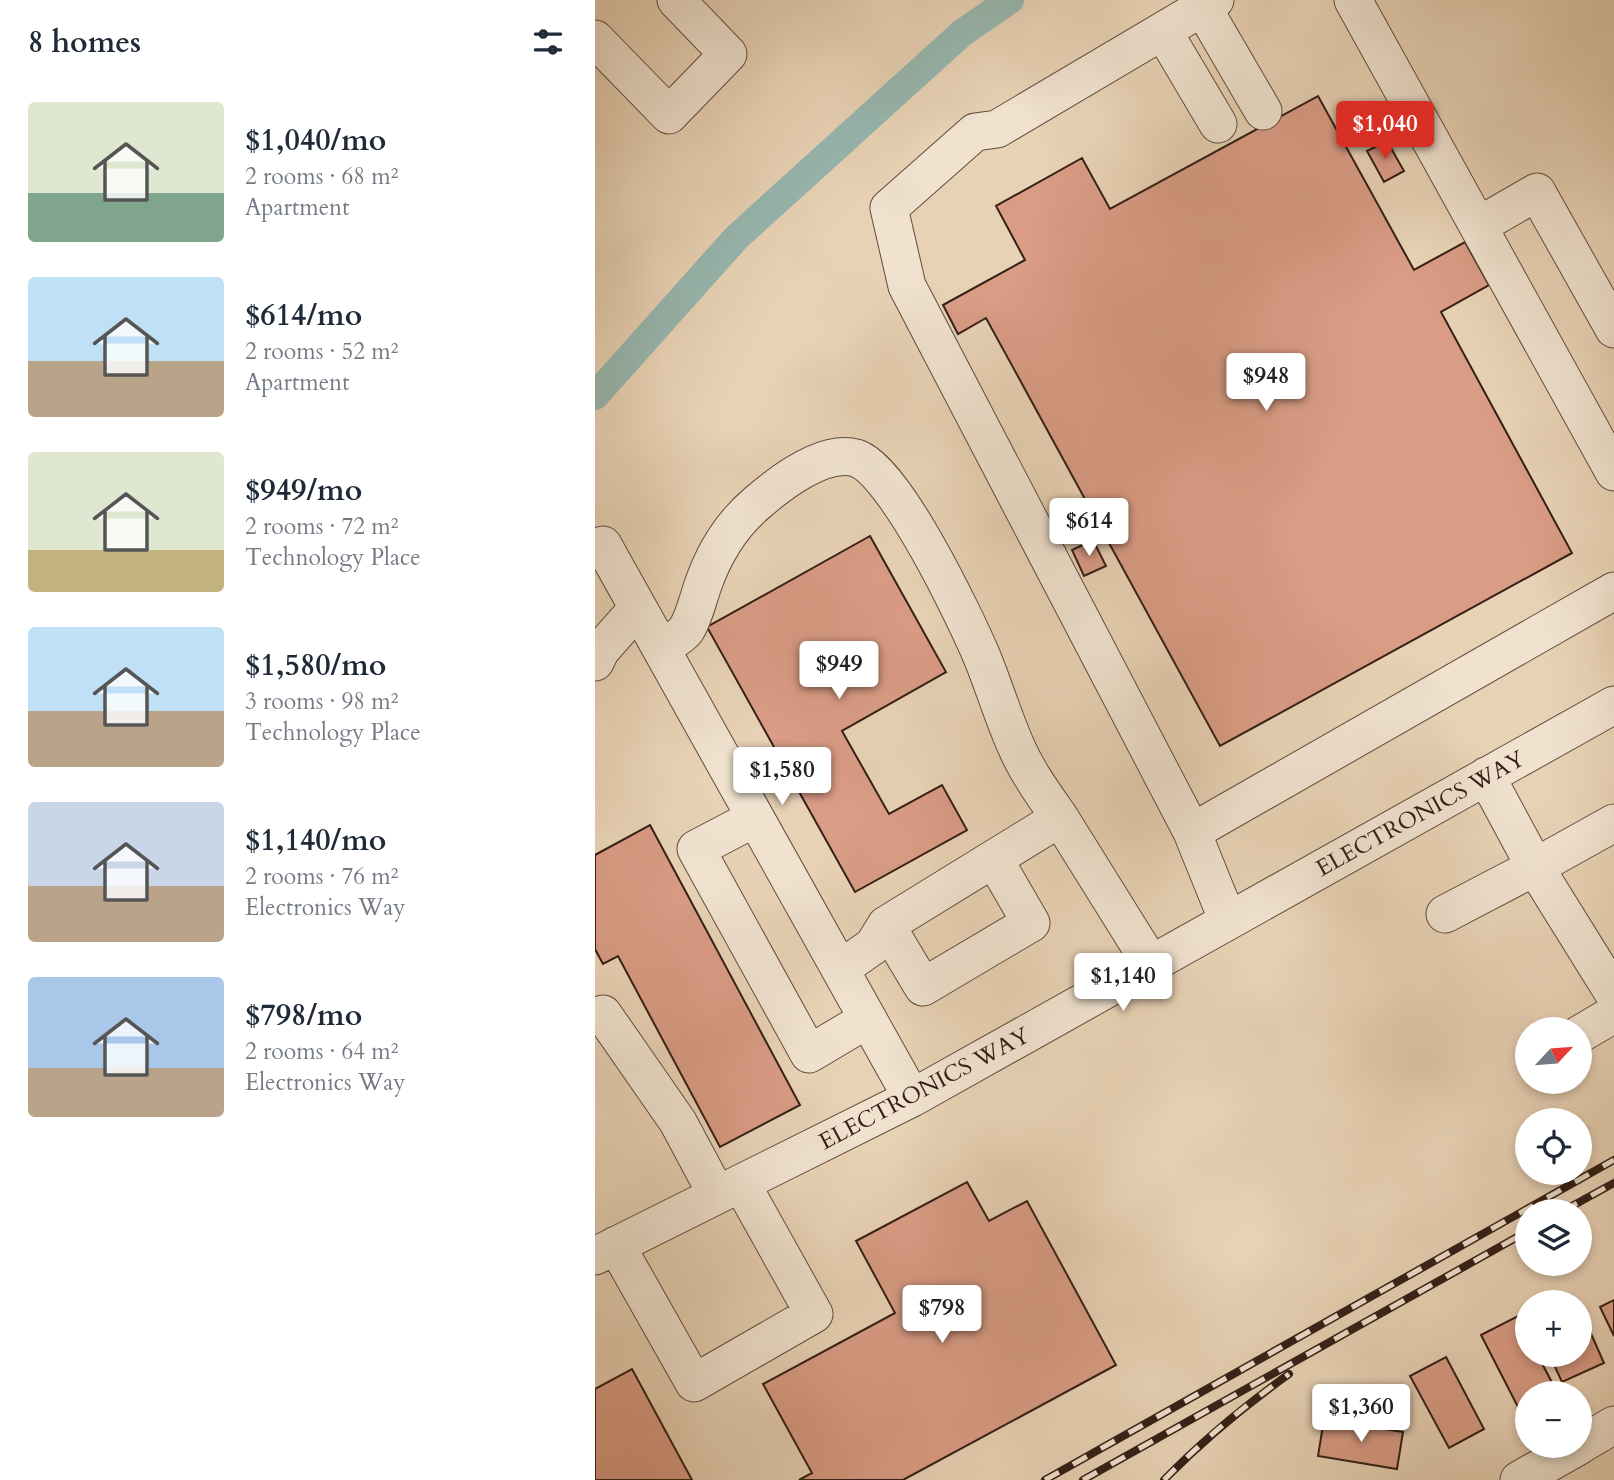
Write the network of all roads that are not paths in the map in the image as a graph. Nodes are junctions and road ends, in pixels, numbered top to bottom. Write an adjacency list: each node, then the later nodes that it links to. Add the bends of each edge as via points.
1 (676, 0): 5 (street, via 728,54 669,115)
2 (1353, 0): 8 (street)
3 (1209, 4): 4 (street); 6 (street)
4 (1163, 31): 7 (street); 21 (street, via 997,129 975,132 889,208 907,286)
5 (595, 38)
6 (1263, 111)
7 (1218, 124)
8 (1478, 226): 9 (street, via 1537,192); 10 (street)
9 (1614, 329)
10 (1611, 460)
11 (603, 545): 13 (street)
12 (1614, 591): 21 (street)
13 (638, 608): 14 (street); 15 (street)
14 (660, 649): 18 (street); 19 (street, via 685,631 715,553 757,503 820,461 856,458 889,487 906,513 953,597 1017,749)
15 (595, 662)
16 (1614, 705): 17 (street, ELECTRONICS WAY)
17 (1486, 776): 23 (street); 25 (street, ELECTRONICS WAY)
18 (755, 818): 28 (street); 32 (street, via 696,849 809,1054)
19 (1060, 818): 22 (street); 27 (street)
20 (1614, 823): 23 (street)
21 (1192, 832): 25 (street)
22 (994, 859): 26 (street); 26 (street, via 1031,923 923,987)
23 (1535, 867): 24 (street); 29 (street)
24 (1445, 914)
25 (1228, 921): 27 (street, ELECTRONICS WAY)
26 (886, 925): 28 (street, via 873,946)
27 (1151, 964): 34 (street, ELECTRONICS WAY)
28 (840, 969): 32 (street)
29 (1614, 994)
30 (603, 1014): 35 (street)
31 (1614, 1014): 33 (street)
32 (867, 1019): 34 (street)
33 (1593, 1026)
34 (912, 1098): 35 (street, ELECTRONICS WAY)
35 (729, 1189): 36 (street, ELECTRONICS WAY); 36 (street, via 814,1314 694,1382)
36 (602, 1249)
37 (1614, 1425): 38 (street)
38 (1592, 1438)
39 (1557, 1458): 40 (street)
40 (1519, 1480)

